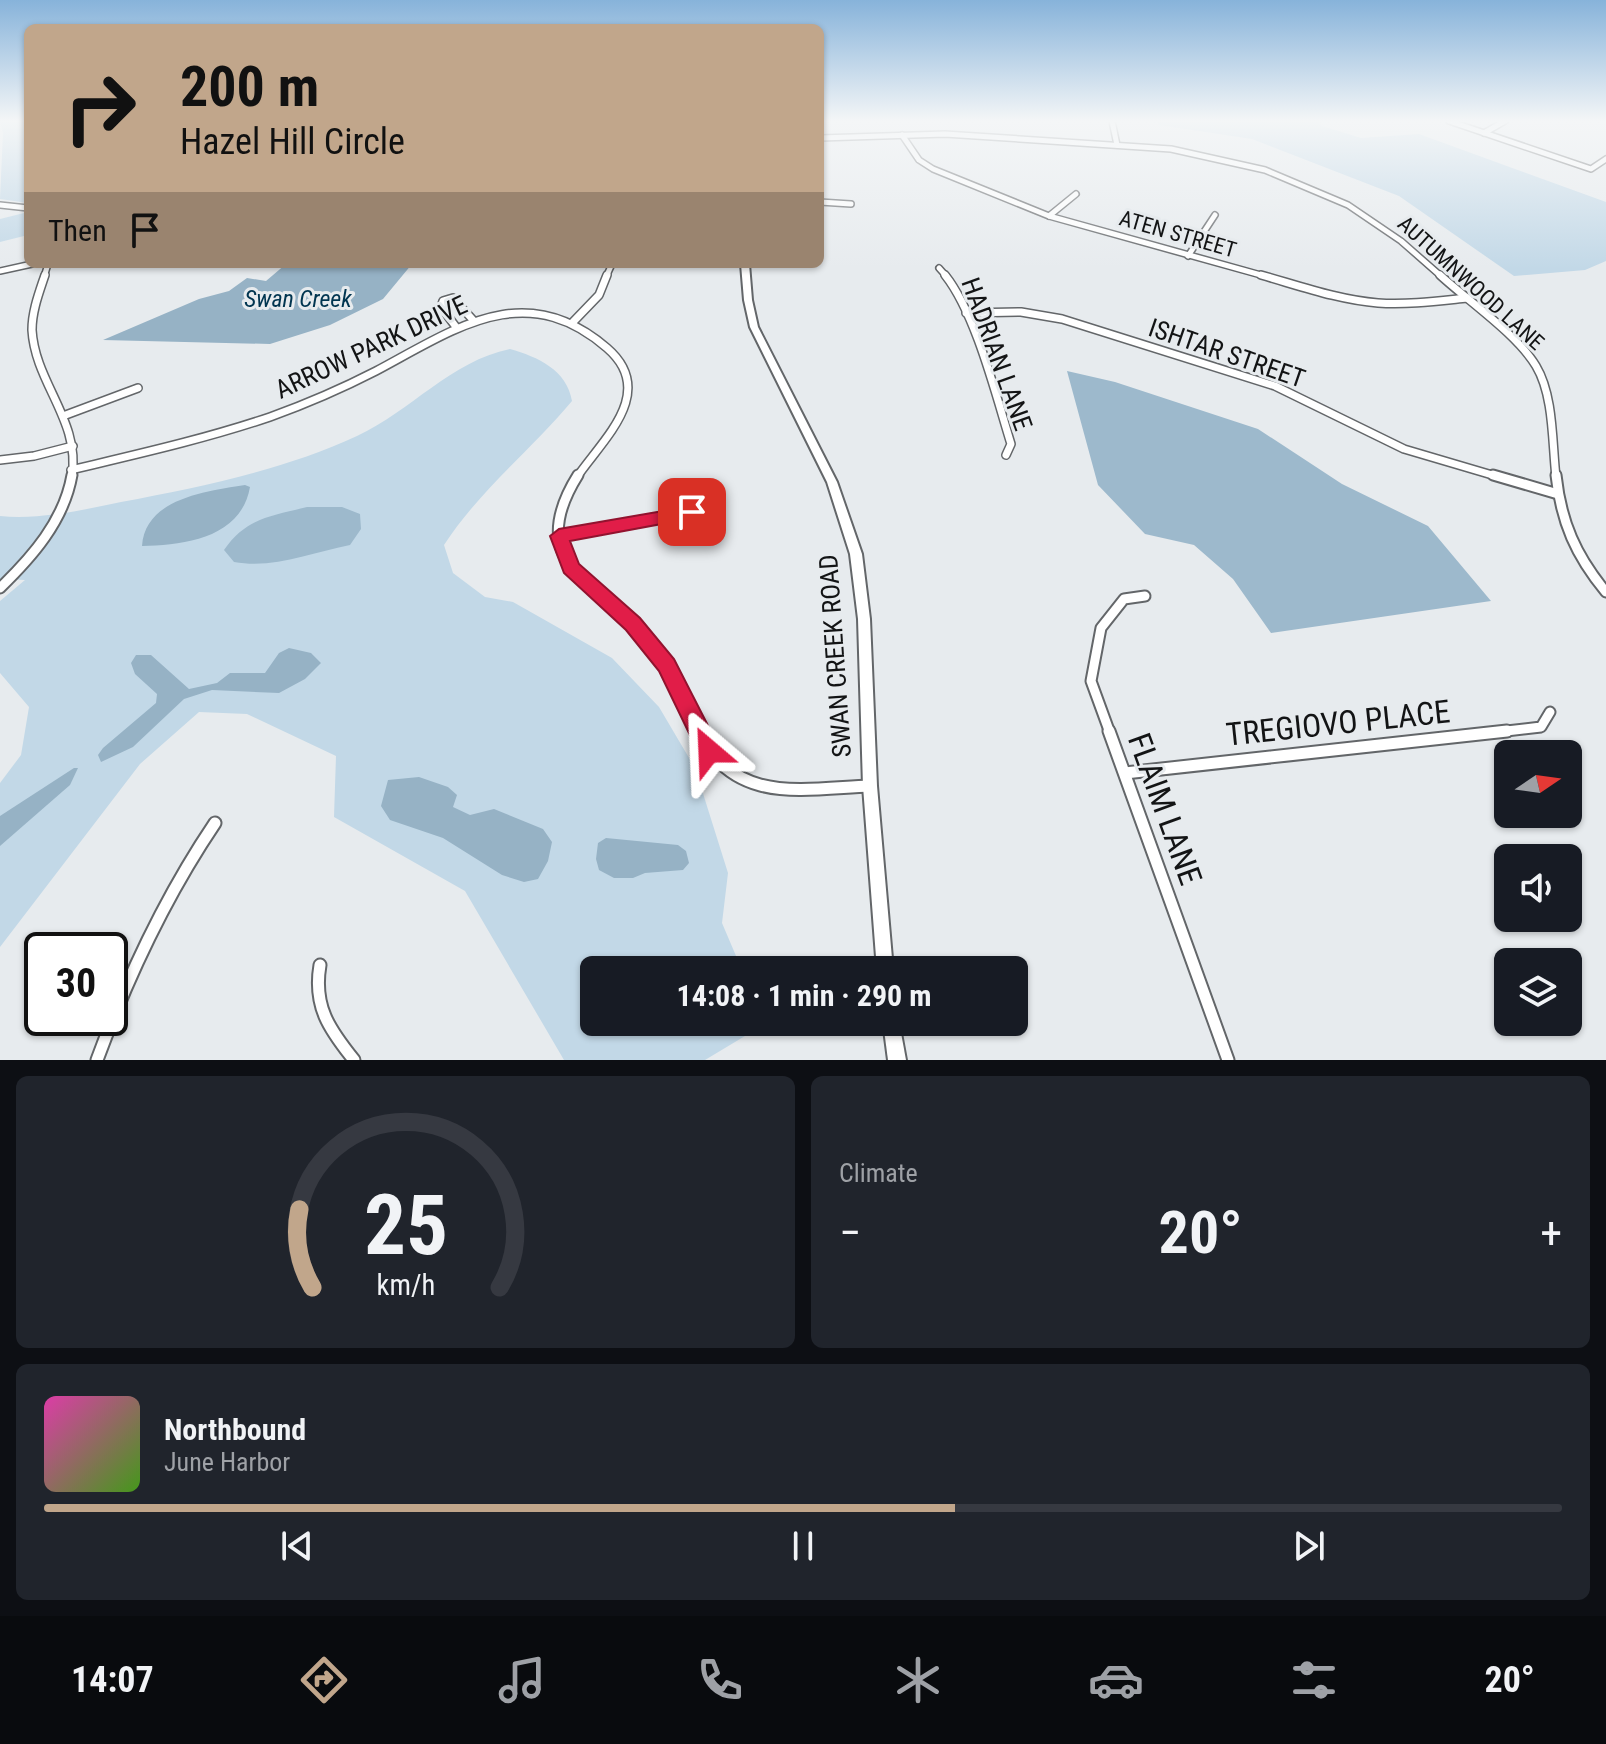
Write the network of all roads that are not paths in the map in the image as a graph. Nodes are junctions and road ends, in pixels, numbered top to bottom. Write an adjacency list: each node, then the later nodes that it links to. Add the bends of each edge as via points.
1 (939, 170): 9 (street, ATEN STREET)
2 (1260, 170): 17 (street, AUTUMNWOOD LANE, via 1348,205 1382,226)
3 (1076, 194): 9 (street)
4 (824, 202): 5 (street)
5 (851, 204)
6 (0, 205): 7 (street)
7 (24, 208)
8 (1215, 215): 10 (street)
9 (1049, 216): 10 (street, ATEN STREET)
10 (1188, 256): 17 (street, ATEN STREET, via 1366,302)
11 (24, 266): 16 (street)
12 (47, 268): 23 (street, via 33,336)
13 (610, 268): 20 (street, via 599,295)
14 (745, 268): 36 (street, SWAN CREEK ROAD, via 754,327 832,482 852,540 864,619)
15 (939, 268): 18 (street, HADRIAN LANE)
16 (0, 271)
17 (1467, 298): 28 (street, AUTUMNWOOD LANE, via 1524,351 1541,377)
18 (966, 313): 25 (street, HADRIAN LANE, via 1011,444); 28 (street, ISHTAR STREET, via 1021,312 1062,319 1275,386 1404,449)
19 (473, 320): 20 (street, ARROW PARK DRIVE, via 527,314); 21 (street, ARROW PARK DRIVE); 21 (street, via 453,298 443,301 441,307)
20 (573, 322): 30 (street, ARROW PARK DRIVE, via 616,356 627,389 618,424 563,499)
21 (456, 327): 27 (street, ARROW PARK DRIVE, via 351,384 276,415)
22 (138, 388): 23 (street)
23 (63, 416): 24 (street)
24 (73, 446): 26 (street); 27 (street)
25 (1006, 455)
26 (0, 460)
27 (71, 470): 31 (street, via 66,497 43,540)
28 (1558, 494): 32 (street, AUTUMNWOOD LANE, via 1577,554)
29 (692, 512): 30 (street)
30 (559, 536): 36 (street, via 571,568 633,624 666,665 718,764 732,775 779,788)
31 (0, 588)
32 (1606, 592)
33 (1145, 596): 35 (street, FLAIM LANE, via 1124,599 1101,628 1091,681)
34 (1550, 712): 35 (street, TREGIOVO PLACE, via 1541,727)
35 (1125, 773): 44 (street, FLAIM LANE)
36 (870, 786): 38 (street, SWAN CREEK ROAD)
37 (215, 823): 41 (street, via 151,933)
38 (884, 956)
39 (320, 965): 42 (street, via 315,986 321,1016)
40 (893, 1036): 43 (street)
41 (97, 1060)
42 (354, 1060)
43 (897, 1060)
44 (1228, 1060)

